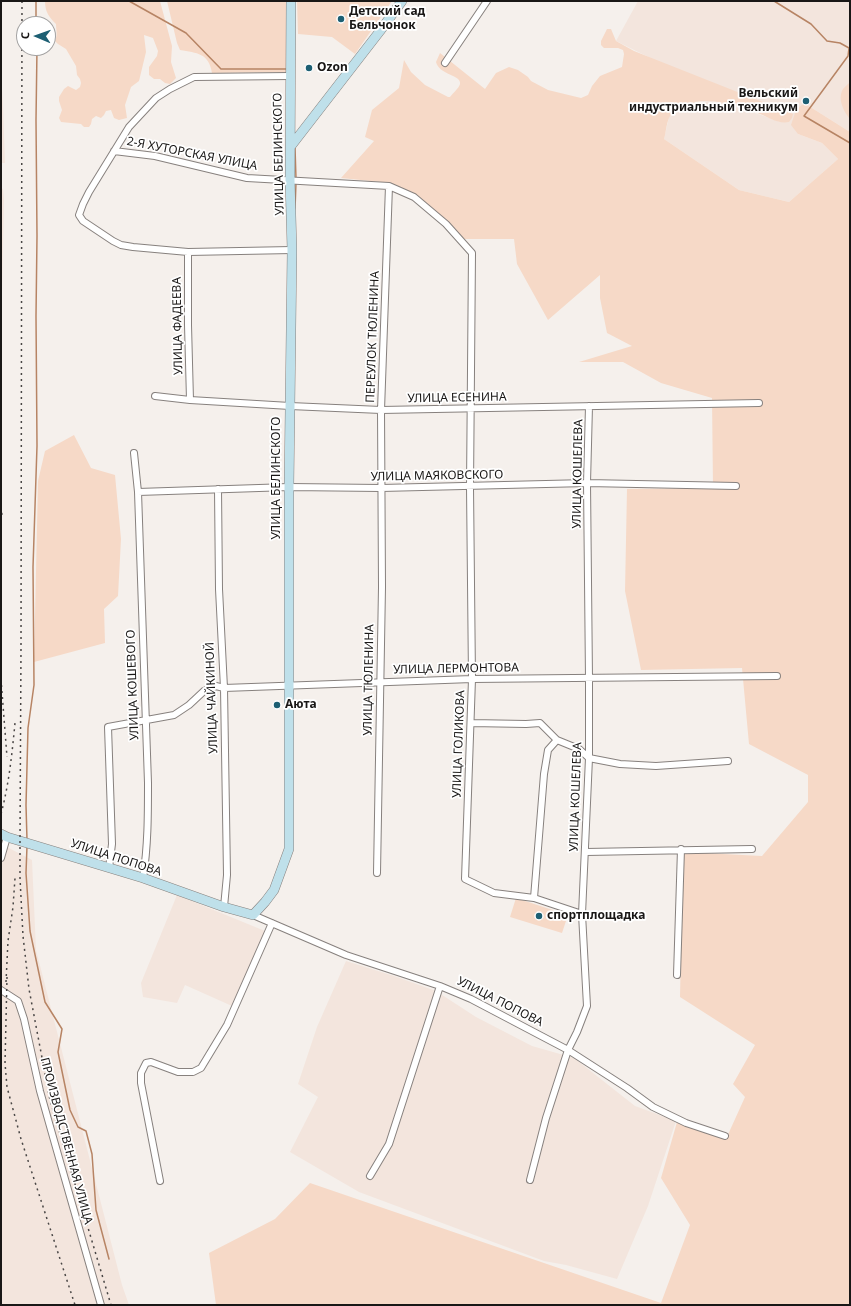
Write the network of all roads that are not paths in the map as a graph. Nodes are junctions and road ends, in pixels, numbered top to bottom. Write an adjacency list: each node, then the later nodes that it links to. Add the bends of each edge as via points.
1 (291, 1): 5 (street, УЛИЦА БЕЛИНСКОГО)
2 (402, 1): 6 (street)
3 (488, 1): 4 (street)
4 (445, 62)
5 (290, 76): 6 (street, УЛИЦА БЕЛИНСКОГО); 7 (street, via 194,77 182,82 156,98 129,127)
6 (291, 146): 8 (street, УЛИЦА БЕЛИНСКОГО)
7 (114, 151): 8 (street, 2-Я ХУТОРСКАЯ УЛИЦА, via 155,156 246,178); 11 (street, via 83,204 79,215 83,221 121,245)
8 (290, 180): 9 (street, 2-Я ХУТОРСКАЯ УЛИЦА); 10 (street, УЛИЦА БЕЛИНСКОГО)
9 (389, 186): 17 (street, УЛИЦА ГОЛИКОВА, via 414,197 446,224 472,253); 18 (street, ПЕРЕУЛОК ТЮЛЕНИНА)
10 (292, 250): 11 (street); 15 (street, УЛИЦА БЕЛИНСКОГО)
11 (188, 252): 13 (street, УЛИЦА ФАДЕЕВА)
12 (155, 396): 13 (street, УЛИЦА ЕСЕНИНА)
13 (190, 400): 15 (street, УЛИЦА ЕСЕНИНА)
14 (759, 403): 16 (street, УЛИЦА ЕСЕНИНА)
15 (290, 406): 18 (street, УЛИЦА ЕСЕНИНА); 22 (street, УЛИЦА БЕЛИНСКОГО)
16 (589, 406): 17 (street, УЛИЦА ЕСЕНИНА); 20 (street, УЛИЦА КОШЕЛЕВА)
17 (471, 408): 18 (street, УЛИЦА ЕСЕНИНА); 23 (street, УЛИЦА ГОЛИКОВА)
18 (381, 410): 24 (street, ПЕРЕУЛОК ТЮЛЕНИНА)
19 (134, 453): 26 (street, УЛИЦА КОШЕВОГО)
20 (588, 483): 21 (street, УЛИЦА МАЯКОВСКОГО); 23 (street, УЛИЦА МАЯКОВСКОГО); 29 (street, УЛИЦА КОШЕЛЕВА)
21 (736, 486)
22 (289, 487): 24 (street, УЛИЦА МАЯКОВСКОГО); 25 (street, УЛИЦА МАЯКОВСКОГО); 31 (street, УЛИЦА БЕЛИНСКОГО)
23 (470, 487): 24 (street, УЛИЦА МАЯКОВСКОГО); 28 (street, УЛИЦА ГОЛИКОВА)
24 (381, 488): 30 (street, УЛИЦА ТЮЛЕНИНА)
25 (218, 489): 26 (street, УЛИЦА МАЯКОВСКОГО); 32 (street, УЛИЦА ЧАЙКИНОЙ, via 219,589)
26 (138, 492): 33 (street, УЛИЦА КОШЕВОГО)
27 (777, 676): 29 (street, УЛИЦА ЛЕРМОНТОВА)
28 (472, 679): 29 (street, УЛИЦА ЛЕРМОНТОВА); 30 (street, УЛИЦА ЛЕРМОНТОВА); 34 (street, УЛИЦА ГОЛИКОВА)
29 (589, 679): 36 (street, УЛИЦА КОШЕЛЕВА)
30 (380, 682): 31 (street, УЛИЦА ЛЕРМОНТОВА); 44 (street, УЛИЦА ТЮЛЕНИНА)
31 (290, 687): 32 (street, УЛИЦА ЛЕРМОНТОВА); 49 (street, УЛИЦА БЕЛИНСКОГО, via 290,849 274,890)
32 (224, 688): 33 (street, УЛИЦА ЛЕРМОНТОВА, via 216,686 204,691 174,715); 47 (street, УЛИЦА ЧАЙКИНОЙ, via 227,875)
33 (145, 720): 43 (street, УЛИЦА ЛЕРМОНТОВА, via 108,727 112,844); 45 (street, УЛИЦА КОШЕВОГО, via 148,827)
34 (471, 723): 35 (street, via 540,723); 46 (street, УЛИЦА ГОЛИКОВА, via 465,879 494,893)
35 (557, 740): 36 (street, via 579,749); 46 (street, via 548,750 544,774)
36 (589, 758): 37 (street, via 620,764 656,766); 41 (street, УЛИЦА КОШЕЛЕВА)
37 (728, 760)
38 (4, 835): 42 (street); 43 (street, УЛИЦА ПОПОВА)
39 (681, 849): 40 (street); 41 (street); 51 (street)
40 (752, 849)
41 (586, 852): 48 (street, УЛИЦА КОШЕЛЕВА)
42 (1, 858)
43 (109, 868): 45 (street, УЛИЦА ПОПОВА)
44 (377, 873)
45 (143, 878): 47 (street, УЛИЦА ПОПОВА)
46 (534, 898): 48 (street, УЛИЦА ГОЛИКОВА)
47 (224, 906): 49 (street)
48 (582, 914): 54 (street, УЛИЦА КОШЕЛЕВА, via 586,1006)
49 (253, 915): 50 (street, УЛИЦА ПОПОВА)
50 (272, 923): 52 (street, УЛИЦА ПОПОВА, via 346,955); 58 (street, via 227,1025 201,1068 193,1072 178,1072 151,1062 142,1069 141,1083)
51 (678, 975)
52 (440, 986): 54 (street, УЛИЦА ПОПОВА, via 471,999); 56 (street, via 389,1144)
53 (1, 990): 59 (street, ПРОИЗВОДСТВЕННАЯ УЛИЦА, via 18,1001 24,1019 52,1137)
54 (568, 1050): 55 (street, УЛИЦА ПОПОВА, via 653,1107 686,1123); 57 (street, УЛИЦА КОШЕЛЕВА, via 546,1118)
55 (725, 1136)
56 (370, 1176)
57 (530, 1180)
58 (160, 1181)
59 (100, 1305)

